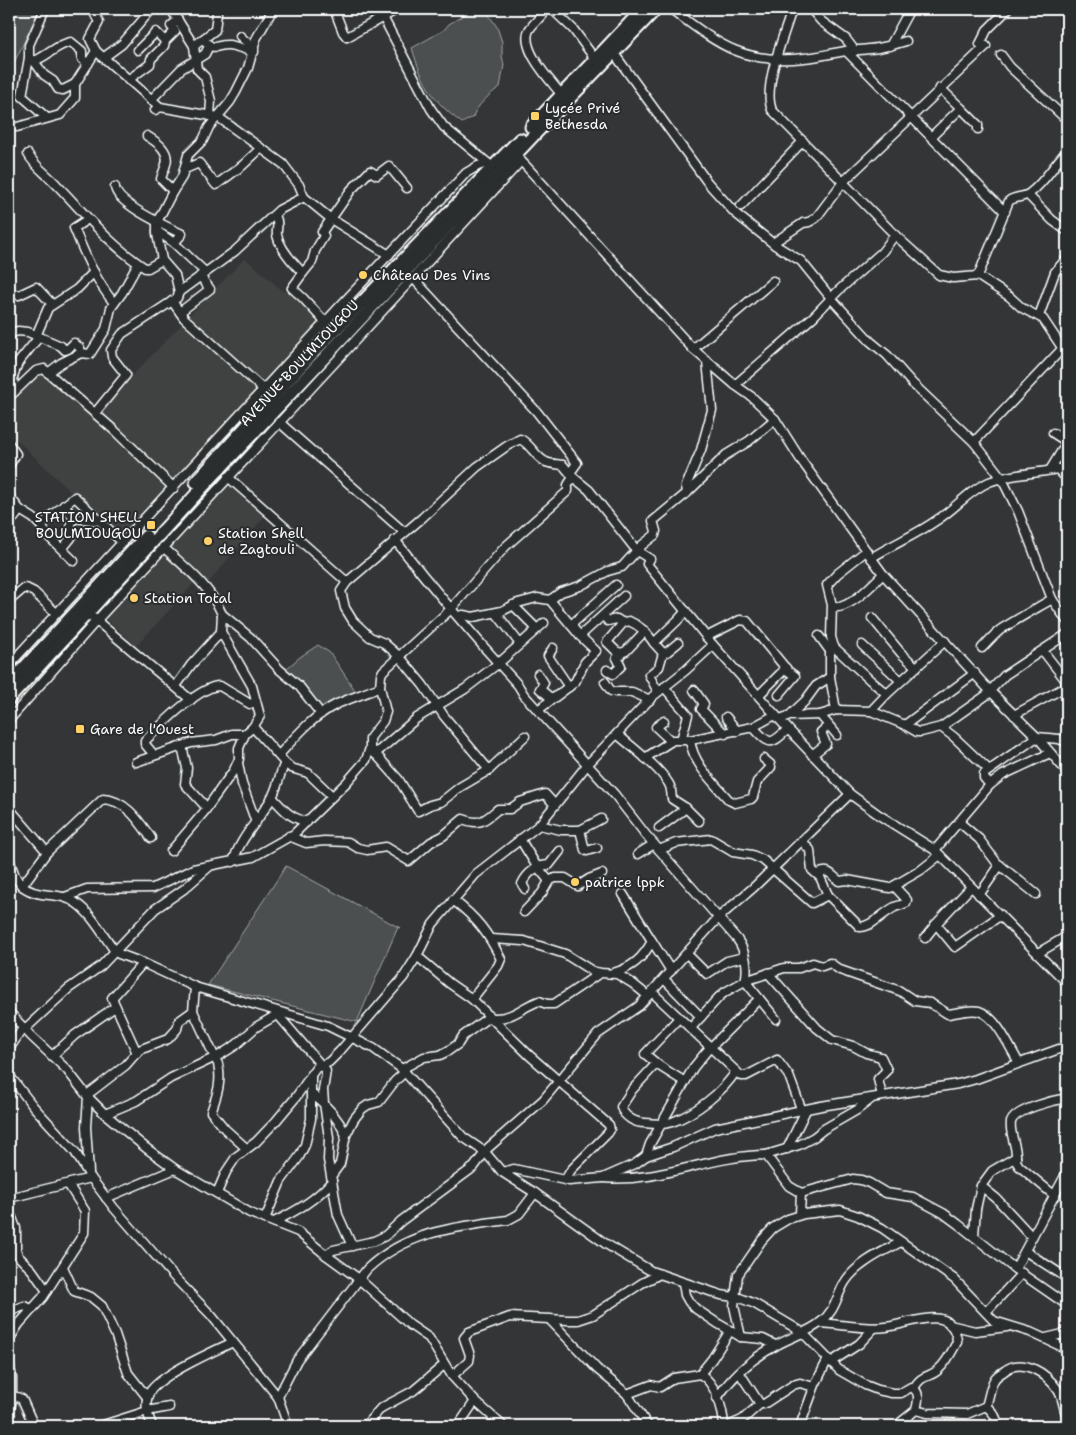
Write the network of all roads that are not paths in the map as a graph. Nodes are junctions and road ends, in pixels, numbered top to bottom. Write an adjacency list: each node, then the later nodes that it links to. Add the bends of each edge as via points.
1 (45, 9): 40 (street, via 29,45)
2 (92, 9): 32 (street, via 99,22 90,39)
3 (152, 9): 22 (street)
4 (171, 9): 19 (street)
5 (272, 9): 31 (street, via 256,38)
6 (334, 9): 18 (street, via 347,37)
7 (398, 9): 18 (street)
8 (546, 9): 47 (street, via 529,30 527,40 537,62)
9 (552, 9): 41 (street, via 573,29)
10 (641, 9): 41 (highway, AVENUE BOULMIOUGOU)
11 (656, 9): 36 (highway, AVENUE BOULMIOUGOU)
12 (671, 9): 39 (street, via 723,46 752,56)
13 (792, 9): 39 (street)
14 (811, 9): 35 (street)
15 (910, 9): 29 (street)
16 (1008, 9): 46 (street, via 987,30 983,45)
17 (217, 13): 27 (street, via 215,30)
18 (383, 17): 63 (street, via 439,122)
19 (178, 20): 20 (street); 21 (street, via 171,26)
20 (183, 27): 21 (street); 28 (street)
21 (175, 31): 25 (street)
22 (130, 33): 24 (street); 38 (street, via 122,44)
23 (240, 36): 31 (street)
24 (147, 40): 25 (street, via 156,32); 30 (street); 33 (street)
25 (164, 41): 33 (street)
26 (906, 41): 29 (street)
27 (206, 43): 28 (street); 31 (street, via 217,48 231,45); 42 (street, via 205,54)
28 (194, 46): 42 (street)
29 (890, 46): 35 (street)
30 (138, 50)
31 (254, 50): 50 (street, via 233,97)
32 (96, 51): 38 (street); 43 (street)
33 (159, 51): 44 (street, via 150,64)
34 (846, 51): 35 (street); 39 (street, via 803,58); 51 (street)
35 (855, 51)
36 (613, 52): 62 (highway, AVENUE BOULMIOUGOU); 81 (street, via 708,183 736,213)
37 (1001, 56): 53 (street)
38 (103, 58): 44 (street)
39 (776, 58): 58 (street, via 769,104)
40 (32, 59): 43 (street, via 40,59 71,42 82,51 82,59); 45 (street, via 58,89); 52 (street, via 22,96)
41 (595, 59): 47 (highway, AVENUE BOULMIOUGOU)
42 (195, 60): 48 (street, via 180,69); 50 (street, via 197,69 205,78)
43 (88, 64): 45 (street)
44 (128, 80): 48 (street)
45 (75, 84): 52 (street, via 75,98 60,115)
46 (940, 88): 49 (street); 51 (street)
47 (561, 94): 62 (highway, AVENUE BOULMIOUGOU)
48 (151, 100): 50 (street, via 158,108)
49 (961, 108): 55 (street, via 978,125); 57 (street)
50 (214, 116): 59 (street); 64 (street, via 199,144 188,154)
51 (911, 117): 57 (street); 65 (street)
52 (47, 118): 54 (street)
53 (1067, 120)
54 (17, 127)
55 (978, 129)
56 (147, 136): 68 (street, via 164,152 167,160 161,180)
57 (931, 137): 72 (street)
58 (802, 141): 65 (street); 71 (street)
59 (260, 149): 64 (street, via 216,185 199,163); 70 (street, via 283,164)
60 (28, 154): 75 (street)
61 (1066, 155): 69 (street)
62 (515, 156): 63 (highway, AVENUE BOULMIOUGOU); 90 (street); 103 (street); 135 (highway, AVENUE BOULMIOUGOU)
63 (490, 165): 82 (street, via 478,166 466,173); 198 (highway, AVENUE BOULMIOUGOU)
64 (185, 169): 68 (street)
65 (843, 182): 79 (street); 81 (street, via 816,218 802,222)
66 (115, 187): 76 (street, via 133,208)
67 (407, 188): 74 (street, via 389,166 377,175 370,171 351,190)
68 (173, 191): 76 (street)
69 (1028, 195): 72 (street, via 1009,201); 78 (street)
70 (304, 197): 73 (street); 74 (street)
71 (741, 206)
72 (1005, 212): 89 (street)
73 (275, 215): 87 (street, via 278,238 287,255); 88 (street)
74 (331, 219): 82 (street); 87 (street, via 322,232 324,236 312,262)
75 (88, 220): 85 (street); 86 (street, via 74,228)
76 (157, 222): 77 (street); 80 (street, via 182,234)
77 (157, 231): 80 (street); 84 (street)
78 (1067, 231)
79 (895, 235): 89 (street, via 939,275 953,278); 94 (street, via 882,252)
80 (174, 243): 88 (street)
81 (775, 245): 94 (street, via 801,261)
82 (389, 256): 100 (street)
83 (1067, 258): 99 (street, via 1055,272)
84 (162, 260): 85 (street, via 147,268); 92 (street, via 175,275)
85 (138, 264): 96 (street)
86 (94, 272): 96 (street); 97 (street, via 77,289)
87 (303, 273): 100 (street, via 292,288)
88 (203, 274): 92 (street); 98 (street, via 210,288)
89 (978, 276): 99 (street, via 1022,308)
90 (414, 279): 115 (street); 122 (street, via 537,412 577,463)
91 (773, 281): 103 (street)
92 (179, 292): 95 (street)
93 (9, 293): 97 (street, via 19,295 36,287)
94 (832, 298): 110 (street); 117 (street, via 912,383)
95 (172, 301): 98 (street); 113 (street, via 122,334 111,350 112,357 126,376)
96 (114, 303): 105 (street, via 106,329 91,353)
97 (52, 304): 102 (street, via 44,314)
98 (180, 312): 111 (street)
99 (1039, 316): 104 (street, via 1048,324)
100 (326, 323): 111 (street)
101 (9, 334): 102 (street, via 22,330)
102 (37, 337): 105 (street, via 65,350 74,343); 109 (street, via 18,363)
103 (693, 349): 106 (street)
104 (1065, 352): 117 (street)
105 (81, 353): 108 (street)
106 (707, 361): 110 (street); 127 (street, via 712,410 701,450 686,486)
107 (9, 369): 109 (street)
108 (48, 373): 112 (street, via 38,369); 113 (street)
109 (13, 376): 112 (street)
110 (735, 385): 114 (street, via 752,396)
111 (264, 390): 126 (street)
112 (11, 394)
113 (95, 414): 126 (street)
114 (775, 419): 127 (street, via 726,455); 143 (street)
115 (279, 422): 124 (street); 136 (street)
116 (1054, 433): 121 (street, via 1067,442)
117 (974, 442): 125 (street)
118 (9, 444): 119 (street, via 16,454)
119 (9, 466)
120 (1067, 467): 121 (street)
121 (1054, 470): 123 (street); 125 (street)
122 (572, 475): 136 (street, via 563,465 544,461 520,439 486,460); 142 (street, via 589,490); 156 (street, via 568,491 505,547)
123 (1067, 476)
124 (228, 477): 137 (street); 147 (street)
125 (1001, 477): 144 (street, via 970,492 935,522); 150 (street, via 1018,511)
126 (174, 488): 139 (street)
127 (687, 493): 142 (street, via 653,521 655,535)
128 (9, 496): 130 (street)
129 (64, 504): 131 (street); 133 (street, via 75,497); 134 (street)
130 (20, 510): 132 (street); 134 (street)
131 (74, 518): 133 (street); 141 (street, via 70,538)
132 (9, 519)
133 (100, 521): 139 (street)
134 (42, 526): 141 (street)
135 (165, 527): 137 (street); 159 (highway, AVENUE BOULMIOUGOU)
136 (404, 532): 138 (street)
137 (175, 535): 140 (street)
138 (395, 540): 147 (street); 156 (street)
139 (123, 543): 158 (street)
140 (163, 547): 162 (street, via 202,584); 165 (street)
141 (62, 549): 145 (street)
142 (637, 551): 151 (street, via 622,567 561,592); 157 (street, via 650,559 647,564)
143 (866, 551): 144 (street); 155 (street, via 828,583)
144 (871, 558): 146 (street)
145 (74, 561)
146 (883, 574): 155 (street, via 850,603); 177 (street)
147 (347, 582): 189 (street, via 342,591 348,614 366,634 384,642)
148 (616, 585): 152 (street)
149 (624, 596): 161 (street)
150 (1052, 599): 166 (street); 184 (street, via 1004,628)
151 (550, 600): 154 (street, via 537,598); 169 (street)
152 (598, 600): 161 (street); 169 (street)
153 (9, 601): 158 (street, via 26,588)
154 (513, 605): 160 (street); 170 (street)
155 (833, 607): 185 (street)
156 (452, 609): 163 (street); 189 (street)
157 (686, 611): 176 (street); 178 (street)
158 (56, 613): 191 (street)
159 (86, 613): 165 (street); 198 (highway, AVENUE BOULMIOUGOU)
160 (496, 613): 163 (street); 180 (street)
161 (605, 613): 168 (street, via 608,621 617,619); 174 (street)
162 (222, 614): 172 (street); 222 (street, via 299,686)
163 (459, 616): 190 (street)
164 (872, 618): 193 (street)
165 (96, 621): 202 (street); 209 (street)
166 (1067, 621)
167 (544, 623): 170 (street)
168 (622, 623): 171 (street, via 630,621); 188 (street, via 608,642)
169 (571, 625): 174 (street)
170 (537, 629): 180 (street)
171 (645, 631): 178 (street); 188 (street, via 626,651)
172 (221, 632): 202 (street); 217 (street, via 252,686)
173 (1067, 634): 186 (street)
174 (580, 636): 205 (street, via 596,651)
175 (819, 636): 185 (street)
176 (706, 637): 181 (street); 192 (street, via 740,620 747,621)
177 (945, 641): 193 (street); 196 (street)
178 (654, 643): 187 (street)
179 (678, 643): 187 (street)
180 (520, 644): 190 (street)
181 (713, 645): 206 (street); 211 (street)
182 (862, 645): 199 (street)
183 (554, 648): 205 (street, via 548,656)
184 (982, 648)
185 (832, 649): 197 (street); 210 (street)
186 (1043, 651): 201 (street); 208 (street, via 1005,675)
187 (663, 652): 206 (street, via 659,667 649,676)
188 (619, 653): 194 (street, via 620,666 613,674)
189 (400, 657): 204 (street, via 383,671); 218 (street)
190 (499, 663): 218 (street); 219 (street)
191 (9, 665)
192 (786, 668): 211 (street); 212 (street, via 795,676)
193 (916, 668): 199 (street)
194 (607, 670)
195 (538, 674): 214 (street, via 544,682 540,689)
196 (975, 674): 208 (street); 230 (street)
197 (830, 677): 220 (street); 226 (street, via 816,686)
198 (13, 679): 209 (street); 213 (highway, AVENUE BOULMIOUGOU)
199 (901, 681): 210 (street)
200 (605, 682): 216 (street, via 615,692 632,692)
201 (1067, 682)
202 (176, 686): 215 (street)
203 (1067, 686): 224 (street)
204 (380, 687): 222 (street); 248 (street, via 386,712 370,738)
205 (568, 687): 214 (street)
206 (661, 689): 216 (street); 243 (street, via 688,715)
207 (694, 690): 239 (street, via 704,704 701,709)
208 (991, 691): 224 (street); 233 (street)
209 (32, 692): 228 (street)
210 (887, 694): 221 (street)
211 (759, 695): 227 (street)
212 (779, 695)
213 (9, 698)
214 (552, 699): 219 (street)
215 (192, 700): 217 (street, via 218,686 250,704); 250 (street, via 145,741)
216 (650, 700): 238 (street)
217 (256, 702): 234 (street, via 261,715)
218 (437, 706): 248 (street); 259 (street)
219 (538, 710): 258 (street)
220 (836, 710): 221 (street); 223 (street)
221 (872, 711): 230 (street)
222 (321, 714): 252 (street)
223 (820, 715): 226 (street); 231 (street)
224 (1014, 715): 242 (street)
225 (726, 716): 236 (street)
226 (789, 716): 227 (street)
227 (777, 717): 232 (street); 235 (street)
228 (9, 720)
229 (664, 721): 245 (street, via 656,726)
230 (905, 725): 233 (street, via 917,732)
231 (828, 726): 240 (street); 251 (street, via 821,732 826,744)
232 (754, 727): 235 (street, via 771,742); 236 (street)
233 (942, 727): 260 (street)
234 (253, 728): 237 (street); 252 (street)
235 (788, 729): 251 (street)
236 (737, 731): 239 (street)
237 (245, 734): 247 (street); 256 (street)
238 (617, 734): 253 (street); 258 (street)
239 (725, 734): 244 (street)
240 (837, 735)
241 (525, 736): 259 (street)
242 (1037, 738): 246 (street); 249 (street); 260 (street)
243 (681, 740): 244 (street); 245 (street)
244 (690, 740): 254 (street, via 698,763 733,802 748,801 753,797 757,782 771,767)
245 (671, 741): 253 (street)
246 (1067, 742)
247 (182, 746): 250 (street); 268 (street, via 187,768 185,784)
248 (372, 751): 259 (street, via 399,780 418,811 441,802); 264 (street, via 357,772)
249 (1050, 753): 261 (street); 262 (street, via 1001,776)
250 (154, 755): 255 (street)
251 (812, 755): 263 (street)
252 (279, 756): 257 (street)
253 (646, 758): 269 (street, via 668,783 672,799)
254 (764, 759)
255 (136, 762)
256 (238, 762): 268 (street); 271 (street)
257 (285, 763): 264 (street, via 308,773); 265 (street)
258 (587, 765): 266 (street); 282 (street)
259 (489, 770)
260 (989, 770): 262 (street, via 983,776)
261 (1067, 772)
262 (990, 785): 274 (street)
263 (850, 794): 281 (street); 287 (street)
264 (332, 796): 272 (street)
265 (272, 797): 271 (street); 272 (street, via 293,818)
266 (555, 805): 275 (street); 278 (street, via 545,794 510,809 500,808 476,823 463,819 408,861 386,847 367,850 348,842 324,840 306,843)
267 (9, 808): 286 (street)
268 (207, 808): 284 (street)
269 (686, 808): 273 (street); 276 (street)
270 (601, 819): 277 (street)
271 (256, 822): 290 (street, via 238,847)
272 (307, 822): 278 (street)
273 (699, 822)
274 (959, 822): 287 (street); 291 (street, via 977,837)
275 (539, 825): 277 (street); 280 (street)
276 (659, 828)
277 (580, 830): 283 (street, via 585,850)
278 (289, 836): 290 (street, via 253,857)
279 (151, 838): 286 (street, via 130,811 103,799)
280 (520, 839): 293 (street); 307 (street, via 476,874)
281 (802, 841): 294 (street); 296 (street, via 810,850 812,870)
282 (656, 847): 288 (street); 294 (street, via 711,839 732,852 758,857); 310 (street)
283 (597, 848)
284 (171, 851)
285 (560, 851): 293 (street, via 550,865)
286 (47, 852): 298 (street)
287 (937, 852): 299 (street, via 921,870); 300 (street)
288 (638, 854)
289 (9, 857): 298 (street, via 16,880)
290 (233, 862): 292 (street)
291 (1000, 865): 303 (street); 305 (street)
292 (212, 866): 306 (street, via 193,869 153,888 87,889); 316 (street, via 155,909)
293 (537, 867): 297 (street); 301 (street, via 523,881)
294 (773, 870): 304 (street, via 812,902); 310 (street)
295 (602, 874): 297 (street, via 578,886 565,878)
296 (818, 874): 299 (street, via 825,871 839,881 888,888); 304 (street)
297 (549, 880): 308 (street)
298 (22, 886): 306 (street, via 39,894)
299 (894, 886): 304 (street, via 907,900 906,903 862,928)
300 (971, 887): 305 (street); 311 (street)
301 (525, 889)
302 (623, 894): 315 (street)
303 (1036, 894)
304 (828, 895)
305 (980, 895): 309 (street)
306 (65, 897): 316 (street, via 83,909)
307 (453, 900): 314 (street, via 474,917); 319 (street, via 434,924)
308 (524, 912)
309 (1000, 915): 311 (street, via 955,947); 317 (street)
310 (718, 918): 318 (street); 320 (street, via 740,944)
311 (936, 924): 313 (street)
312 (1067, 936): 317 (street)
313 (925, 938)
314 (491, 939): 324 (street, via 524,941 571,957); 334 (street, via 501,962)
315 (652, 942): 322 (street); 325 (street, via 638,961)
316 (115, 951): 321 (street); 343 (street)
317 (1038, 953): 327 (street)
318 (686, 954): 320 (street, via 707,974 727,961); 322 (street)
319 (417, 956): 334 (street); 345 (street, via 394,989)
320 (744, 957): 329 (street)
321 (143, 963): 331 (street); 335 (street, via 112,998)
322 (671, 971): 328 (street)
323 (1067, 971): 327 (street)
324 (600, 973): 325 (street); 339 (street, via 554,1004 539,1001 513,1015)
325 (613, 973): 332 (street)
326 (768, 973): 329 (street); 352 (street, via 799,968 813,962 822,966 830,963 840,970 900,991 915,1001 930,1003 948,1014 980,1012 996,1024); 363 (street, via 832,1040 881,1057 887,1070 878,1079)
327 (1059, 976): 330 (street)
328 (664, 979): 332 (street); 340 (street)
329 (745, 981): 333 (street); 340 (street, via 725,992)
330 (1067, 983)
331 (195, 986): 336 (street); 338 (street)
332 (650, 994): 341 (street); 359 (street, via 639,1006 598,1034)
333 (760, 998): 342 (street); 346 (street)
334 (472, 999): 339 (street)
335 (115, 1007): 349 (street); 350 (street, via 74,1035)
336 (193, 1011): 349 (street, via 179,1021 168,1039); 351 (street)
337 (9, 1012): 343 (street)
338 (279, 1014): 345 (street); 351 (street); 354 (street)
339 (491, 1017): 355 (street, via 448,1051 424,1057); 359 (street)
340 (701, 1017): 344 (street)
341 (679, 1018): 344 (street); 353 (street, via 645,1054)
342 (776, 1019)
343 (24, 1028): 348 (street); 350 (street)
344 (690, 1029): 346 (street)
345 (352, 1036): 354 (street, via 329,1062); 355 (street)
346 (710, 1048): 356 (street); 360 (street)
347 (1067, 1048): 352 (street)
348 (9, 1049)
349 (137, 1052): 362 (street)
350 (52, 1056): 362 (street)
351 (215, 1057): 368 (street, via 171,1078 136,1101); 371 (street, via 220,1078 211,1112)
352 (1019, 1063): 363 (street, via 958,1084)
353 (656, 1064): 360 (street); 369 (street, via 621,1107 634,1121)
354 (322, 1065): 357 (street); 366 (street, via 327,1073)
355 (403, 1070): 370 (street, via 379,1102 368,1105 359,1113); 373 (street, via 463,1137)
356 (736, 1071): 367 (street, via 744,1076 777,1060 789,1076); 369 (street, via 724,1087 704,1104 681,1118)
357 (311, 1074): 361 (street); 371 (street, via 276,1121)
358 (9, 1075): 380 (street, via 75,1152)
359 (557, 1081): 373 (street, via 543,1100); 383 (street, via 609,1125 610,1130)
360 (684, 1082): 369 (street)
361 (312, 1094): 366 (street); 394 (street, via 305,1145 281,1181)
362 (87, 1096): 368 (street); 380 (street)
363 (882, 1096): 364 (street)
364 (872, 1098): 367 (street); 372 (street, via 814,1137)
365 (1067, 1098): 376 (street, via 1051,1101 1015,1117 1011,1122)
366 (324, 1102): 370 (street); 381 (street)
367 (804, 1110): 372 (street); 374 (street, via 715,1128)
368 (105, 1114): 377 (street)
369 (662, 1124): 374 (street)
370 (346, 1134): 381 (street, via 340,1164)
371 (246, 1148): 386 (street, via 231,1164)
372 (787, 1149): 375 (street)
373 (485, 1152): 378 (street); 399 (street, via 474,1167 385,1236)
374 (646, 1156): 382 (street)
375 (766, 1156): 382 (street, via 723,1159 653,1175); 387 (street, via 789,1186)
376 (1016, 1157): 385 (street, via 992,1172); 389 (street, via 1019,1166)
377 (175, 1169): 386 (street); 391 (street)
378 (502, 1172): 383 (street, via 514,1169); 388 (street)
379 (1067, 1172): 389 (street)
380 (90, 1177): 384 (street); 391 (street)
381 (332, 1178): 395 (street, via 322,1193); 399 (street, via 338,1215)
382 (603, 1178): 383 (street)
383 (565, 1180)
384 (68, 1184): 390 (street); 402 (street, via 86,1217 84,1233)
385 (981, 1186): 396 (street); 397 (street)
386 (217, 1193): 394 (street)
387 (802, 1193): 393 (street); 396 (street, via 852,1179 862,1180 886,1193 913,1197)
388 (536, 1194): 404 (street, via 606,1244); 406 (street, via 515,1217 508,1220 443,1230 407,1241 378,1259)
389 (1055, 1196): 397 (street)
390 (9, 1198)
391 (106, 1198): 425 (street)
392 (9, 1210): 408 (street, via 15,1226 18,1256)
393 (800, 1214): 398 (street, via 840,1210 870,1221); 409 (street, via 773,1228 762,1240 738,1275)
394 (265, 1219): 395 (street)
395 (274, 1222): 401 (street, via 298,1232)
396 (974, 1235): 403 (street)
397 (1032, 1237): 400 (street)
398 (901, 1242): 413 (street, via 954,1279); 415 (street, via 852,1273 834,1308)
399 (352, 1246): 401 (street)
400 (1025, 1251): 403 (street); 405 (street)
401 (326, 1255): 406 (street)
402 (63, 1267): 408 (street); 437 (street, via 74,1292 96,1300 107,1313 128,1373)
403 (1018, 1271): 410 (street); 413 (street)
404 (660, 1274): 407 (street); 414 (street, via 593,1315 578,1320)
405 (1067, 1278)
406 (359, 1279): 430 (street, via 431,1340); 438 (street, via 297,1360)
407 (683, 1283): 409 (street); 419 (street, via 685,1295 693,1305)
408 (47, 1291): 411 (street)
409 (734, 1297): 420 (street, via 756,1304); 422 (street)
410 (1067, 1305)
411 (32, 1309): 412 (street, via 24,1306); 424 (street)
412 (9, 1312)
413 (986, 1312): 417 (street, via 994,1321)
414 (549, 1319): 433 (street, via 510,1317 469,1332 464,1338 469,1361); 436 (street, via 597,1369)
415 (820, 1323): 418 (street); 420 (street)
416 (950, 1325): 417 (street, via 975,1331); 418 (street, via 942,1319 924,1319); 435 (street, via 957,1342 946,1363 934,1374 921,1378)
417 (1009, 1326): 423 (street)
418 (874, 1328): 428 (street, via 859,1344)
419 (730, 1331): 422 (street); 432 (street)
420 (802, 1332): 426 (street); 428 (street)
421 (1067, 1333): 423 (street)
422 (741, 1337): 426 (street, via 763,1339)
423 (1046, 1338): 427 (street)
424 (9, 1340)
425 (233, 1342): 437 (street, via 168,1376); 438 (street)
426 (775, 1345): 431 (street)
427 (1067, 1350)
428 (829, 1360): 434 (street); 435 (street, via 846,1374 878,1390 901,1393)
429 (9, 1362): 439 (street, via 12,1378)
430 (444, 1365): 433 (street); 455 (street, via 413,1391 381,1408)
431 (739, 1372): 440 (street); 442 (street)
432 (700, 1374): 436 (street, via 674,1378 660,1387 651,1385); 440 (street)
433 (452, 1376): 441 (street)
434 (814, 1387): 442 (street, via 800,1383 793,1385); 460 (street)
435 (914, 1388): 445 (street, via 918,1396)
436 (627, 1394): 458 (street)
437 (147, 1397): 446 (street)
438 (278, 1397): 454 (street)
439 (10, 1398): 447 (street); 451 (street, via 22,1400)
440 (717, 1398): 459 (street)
441 (474, 1401): 456 (street); 457 (street)
442 (760, 1404): 450 (street)
443 (986, 1406): 445 (street, via 966,1414); 448 (street, via 993,1382 1007,1368 1019,1364 1043,1374 1059,1392); 462 (street, via 998,1420)
444 (169, 1407): 446 (street)
445 (916, 1410): 461 (street)
446 (147, 1411): 449 (street); 453 (street)
447 (9, 1415)
448 (1067, 1417): 463 (street)
449 (121, 1423): 452 (street)
450 (742, 1424): 459 (street)
451 (34, 1426)
452 (100, 1426)
453 (152, 1426)
454 (288, 1426)
455 (364, 1426)
456 (458, 1426)
457 (503, 1426)
458 (648, 1426)
459 (726, 1426)
460 (800, 1426)
461 (899, 1426)
462 (998, 1426)
463 (1064, 1426)

